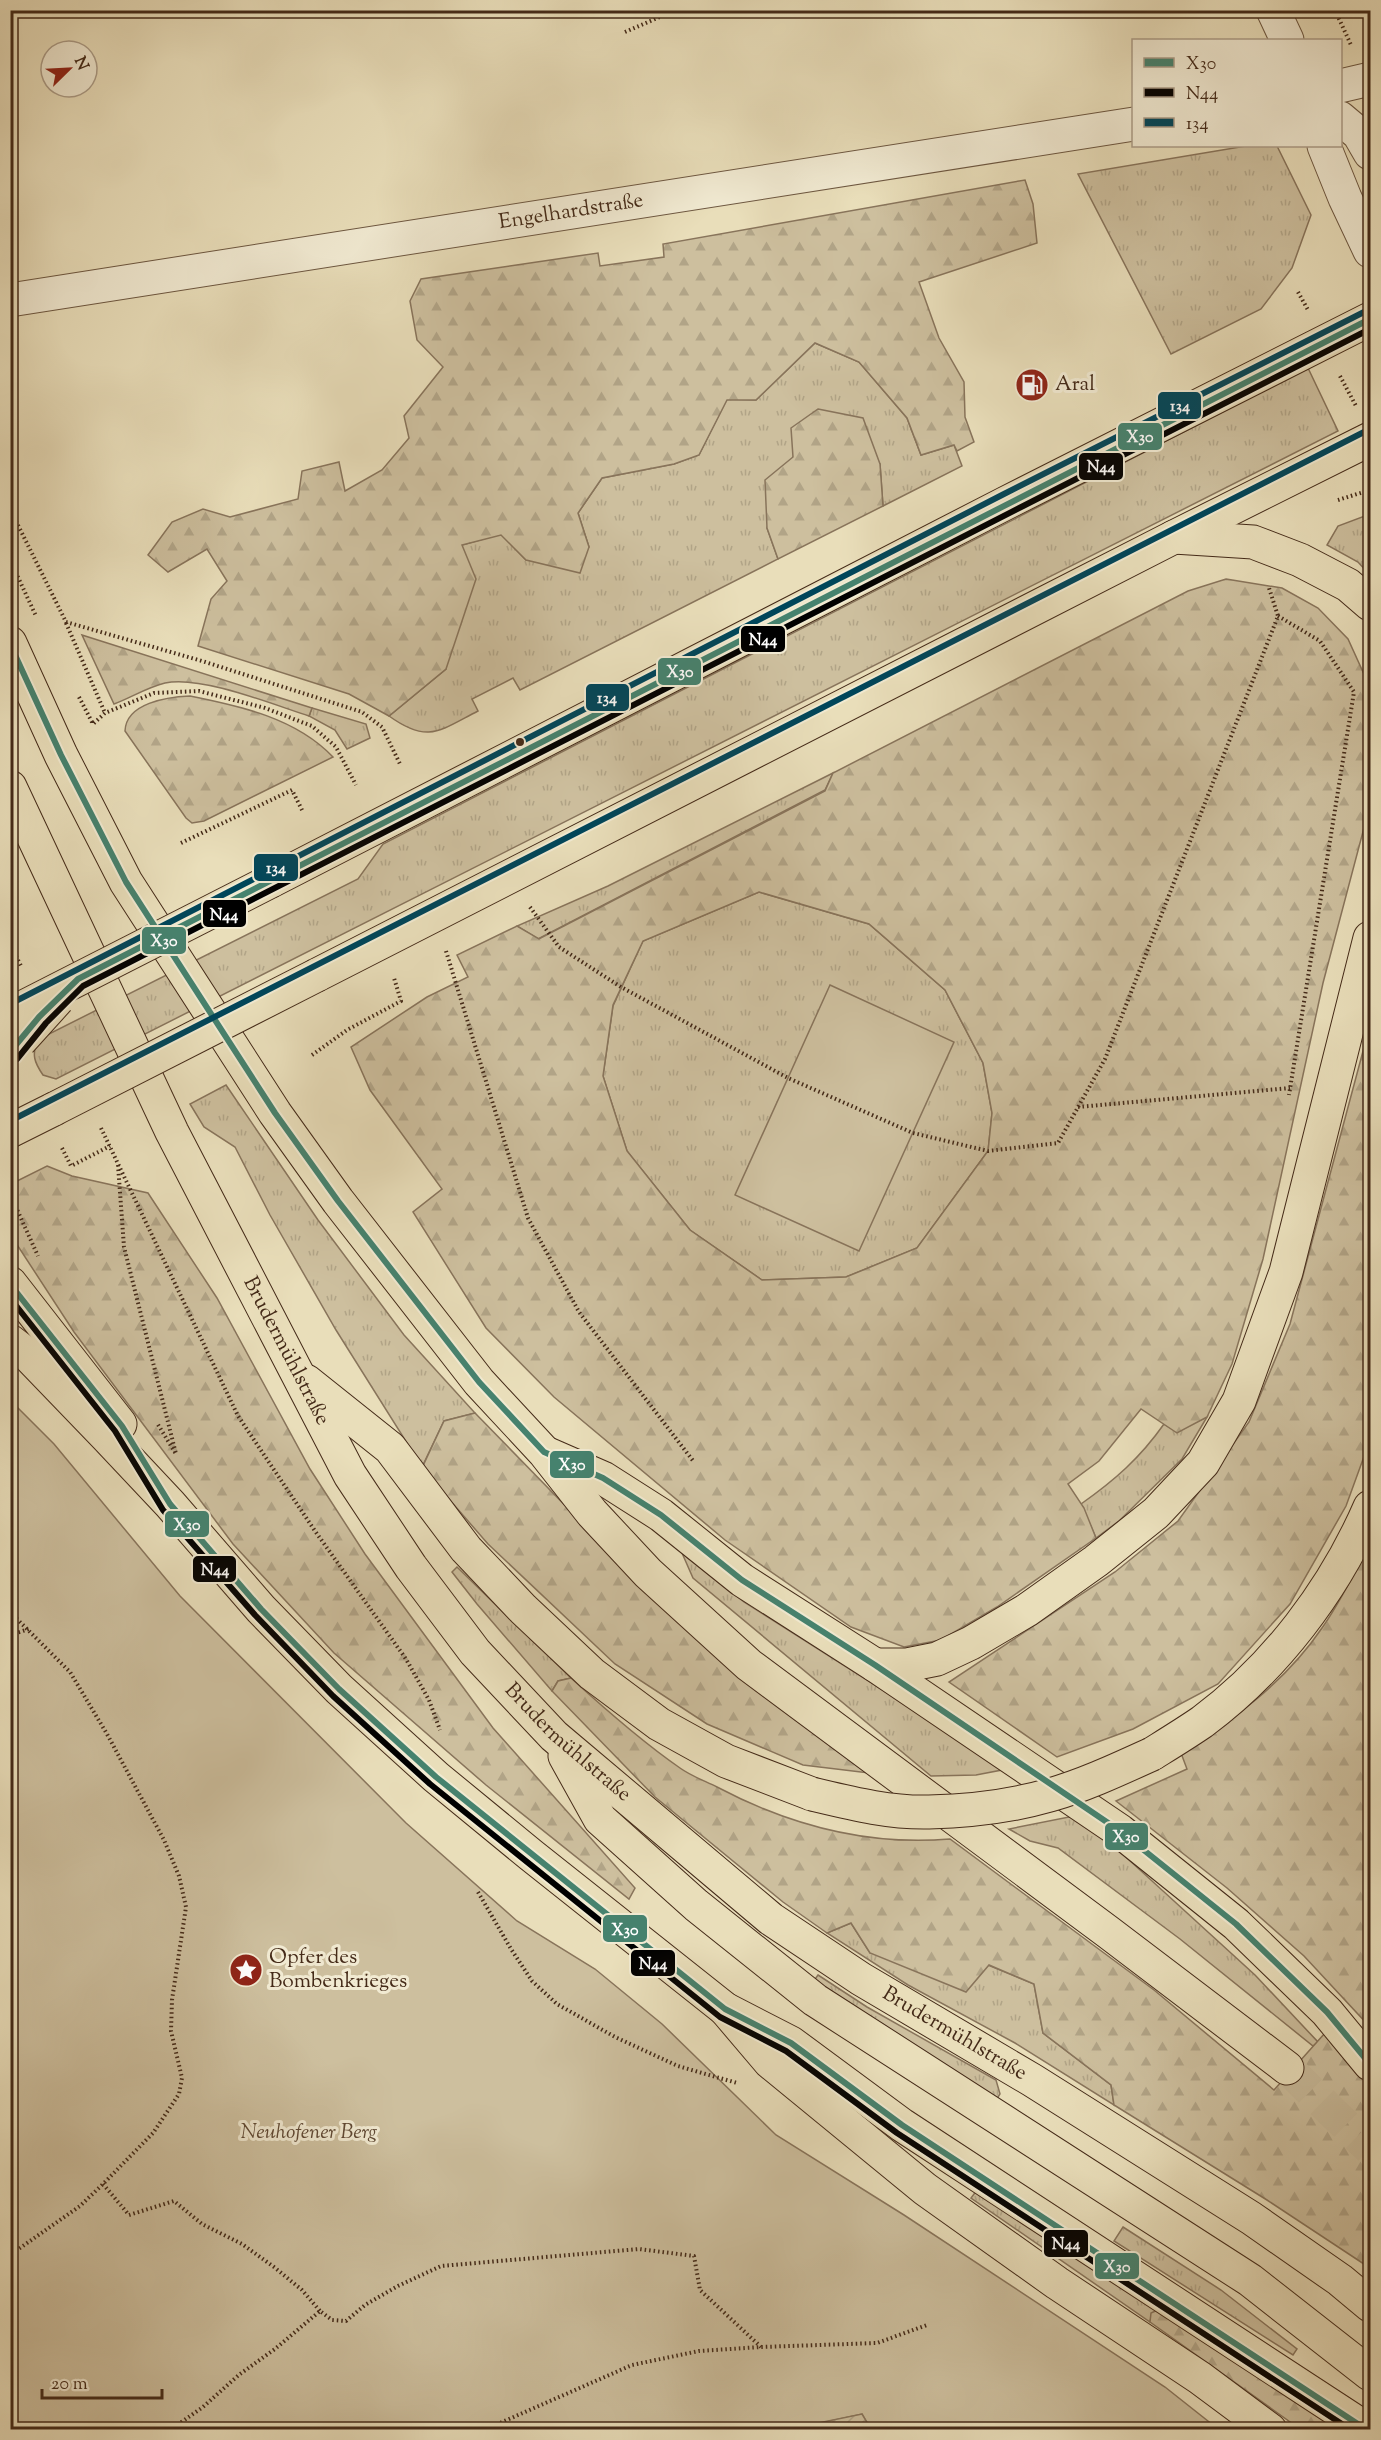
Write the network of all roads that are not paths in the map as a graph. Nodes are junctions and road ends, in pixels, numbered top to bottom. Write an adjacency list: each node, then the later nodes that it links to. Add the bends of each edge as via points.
1 (1273, 10): 2 (street)
2 (1287, 39)
3 (1371, 79): 4 (street)
4 (1342, 86)
5 (1342, 119): 8 (street, via 1359,134)
6 (1132, 124): 10 (street, Engelhardstraße)
7 (1324, 147): 9 (street)
8 (1371, 153)
9 (1371, 251)
10 (10, 300)
11 (1371, 319): 18 (main road, bridge, via 78,979)
12 (1371, 439): 13 (main road)
13 (1174, 537): 14 (main road, via 1253,542 1348,585); 19 (main road, bridge)
14 (1371, 604)
15 (10, 643): 23 (main road, via 126,882 275,1113 479,1382)
16 (17, 801): 22 (main road, Brudermühlstraße, via 172,1132)
17 (1371, 938): 26 (main road, via 1286,1272 1239,1401 1203,1463 1156,1513 1027,1610 937,1659 907,1665)
18 (14, 1036)
19 (10, 1131)
20 (10, 1283): 24 (main road, via 122,1426)
21 (10, 1341): 24 (main road, via 36,1363)
22 (297, 1374): 25 (main road, bridge, via 390,1448 466,1549 592,1674 659,1724 726,1761 812,1794 871,1807 928,1812 1001,1805 1051,1795 1152,1754 1210,1715 1281,1647 1318,1602 1356,1541); 27 (main road, Brudermühlstraße, via 350,1475 411,1567 475,1652)
23 (544, 1452): 26 (main road, via 603,1478 661,1515 742,1580); 30 (main road, via 592,1513 648,1573 749,1665)
24 (170, 1504): 28 (main road, via 261,1609 339,1689 436,1777)
25 (1371, 1507)
26 (875, 1665): 29 (main road, via 1120,1832 1236,1924 1327,2012)
27 (554, 1736): 31 (main road, Brudermühlstraße, via 771,1919 861,1979 1032,2080 1251,2218); 32 (main road, via 600,1819 696,1905 815,2000 1250,2280)
28 (725, 2009): 33 (main road, via 770,2062 925,2189); 34 (main road, via 791,2043 902,2125)
29 (1371, 2064)
30 (1287, 2068)
31 (1371, 2305)
32 (1371, 2374)
33 (1270, 2430)
34 (1368, 2430)

